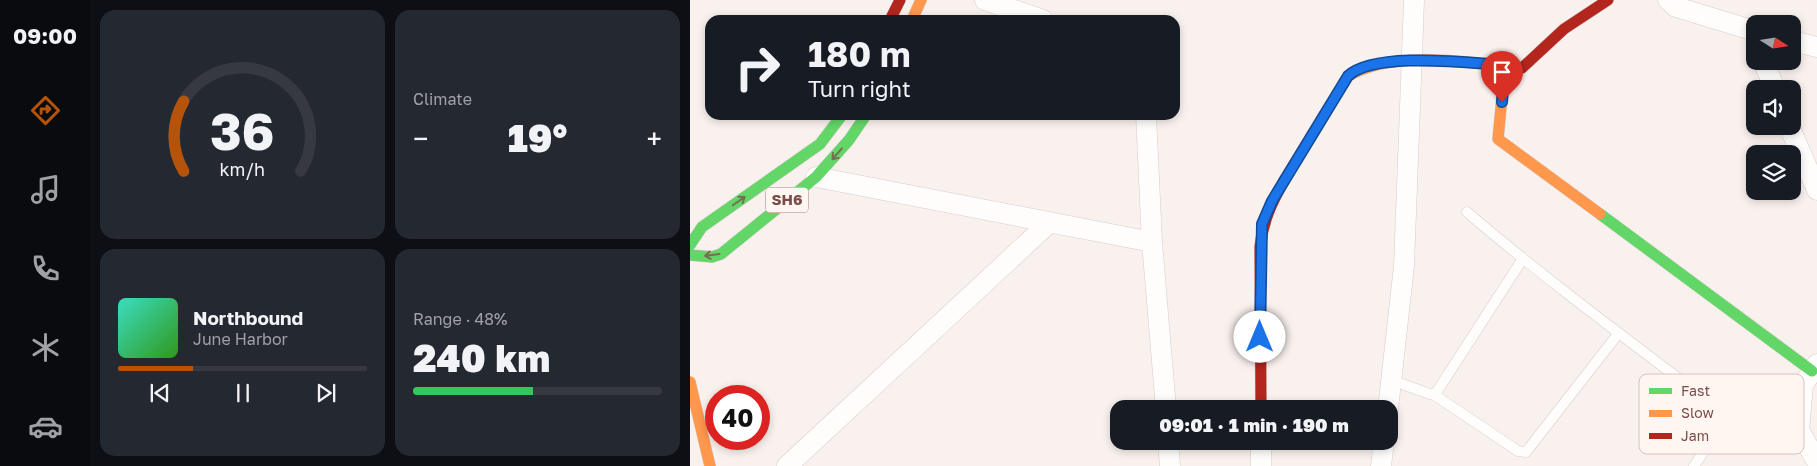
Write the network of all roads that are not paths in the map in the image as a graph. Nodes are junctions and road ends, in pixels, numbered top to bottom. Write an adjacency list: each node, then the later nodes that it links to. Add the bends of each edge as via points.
1 (900, 0): 7 (main road)
2 (921, 0): 8 (main road)
3 (986, 0): 9 (street)
4 (1414, 0): 13 (street)
5 (1608, 0): 14 (main road, via 1564,29 1522,68)
6 (1668, 0): 10 (street, via 1676,8)
7 (892, 15)
8 (914, 15)
9 (1029, 15)
10 (1746, 32)
11 (1801, 44): 12 (street)
12 (1817, 48)
13 (1412, 59): 14 (main road); 30 (street, via 1404,266); 35 (main road, via 1358,69 1348,76 1266,213 1261,236)
14 (1505, 65): 28 (main road, via 1498,139)
15 (838, 120): 24 (main road, SH6, one-way to 15, via 702,227 820,144)
16 (863, 120): 19 (main road, SH6, one-way to 19)
17 (1146, 120): 23 (street)
18 (1793, 135): 20 (street)
19 (816, 177): 22 (street); 25 (main road, SH6, one-way to 25, via 721,254 712,257)
20 (1817, 190)
21 (1467, 212): 26 (lane)
22 (1049, 223): 23 (street); 44 (street)
23 (1152, 242): 34 (street)
24 (690, 244)
25 (690, 255)
26 (1522, 260): 27 (lane); 33 (lane)
27 (1618, 334): 29 (lane); 33 (lane, via 1526,452 1518,451)
28 (1814, 367): 32 (street)
29 (1672, 374)
30 (1391, 380): 33 (lane); 36 (street)
31 (690, 382): 43 (main road)
32 (1804, 382)
33 (1433, 394)
34 (1165, 400)
35 (1261, 400)
36 (1389, 400)
37 (1804, 439): 42 (street)
38 (1168, 450): 45 (street)
39 (1261, 450): 46 (street)
40 (1383, 450): 47 (street)
41 (1702, 454): 48 (lane)
42 (1817, 462)
43 (710, 466)
44 (788, 466)
45 (1168, 466)
46 (1261, 466)
47 (1382, 466)
48 (1694, 466)

